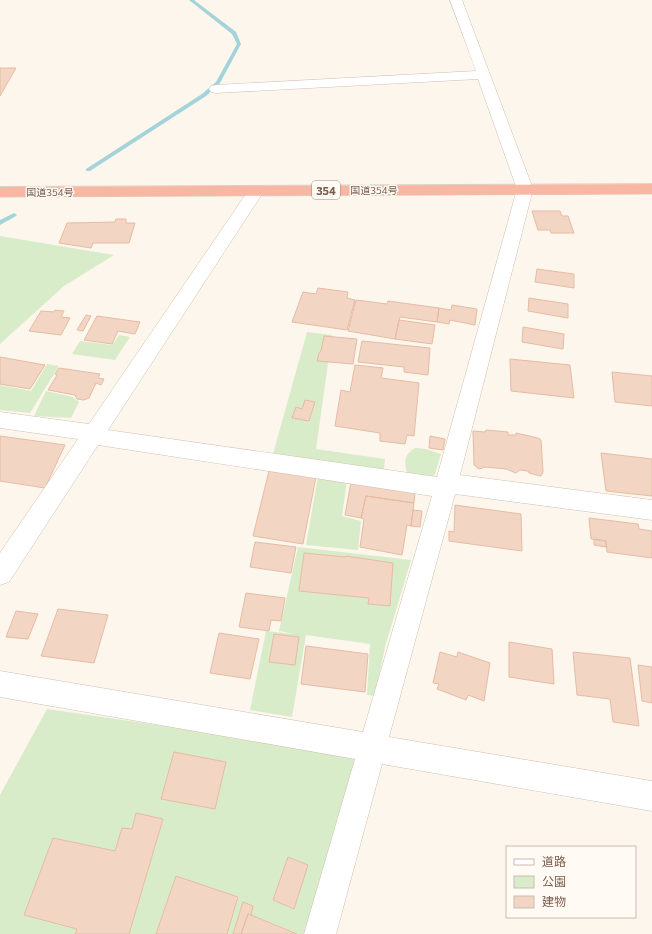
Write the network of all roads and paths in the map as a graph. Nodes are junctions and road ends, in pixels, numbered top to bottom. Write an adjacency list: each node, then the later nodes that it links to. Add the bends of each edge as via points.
1 (456, 0): 2 (street)
2 (483, 75): 3 (street); 4 (street)
3 (216, 89)
4 (525, 189): 5 (highway, 国道354号 / 354); 6 (highway, 国道354号 / 354); 10 (street)
5 (652, 189)
6 (256, 191): 7 (highway, 国道354号 / 354); 9 (street)
7 (0, 192)
8 (0, 420): 9 (street)
9 (93, 434): 10 (street, via 102,438 434,487); 12 (street)
10 (446, 485): 11 (street, via 459,484); 14 (street)
11 (652, 510)
12 (0, 574)
13 (0, 684): 14 (street)
14 (372, 748): 15 (street); 16 (street)
15 (652, 796)
16 (320, 934)

